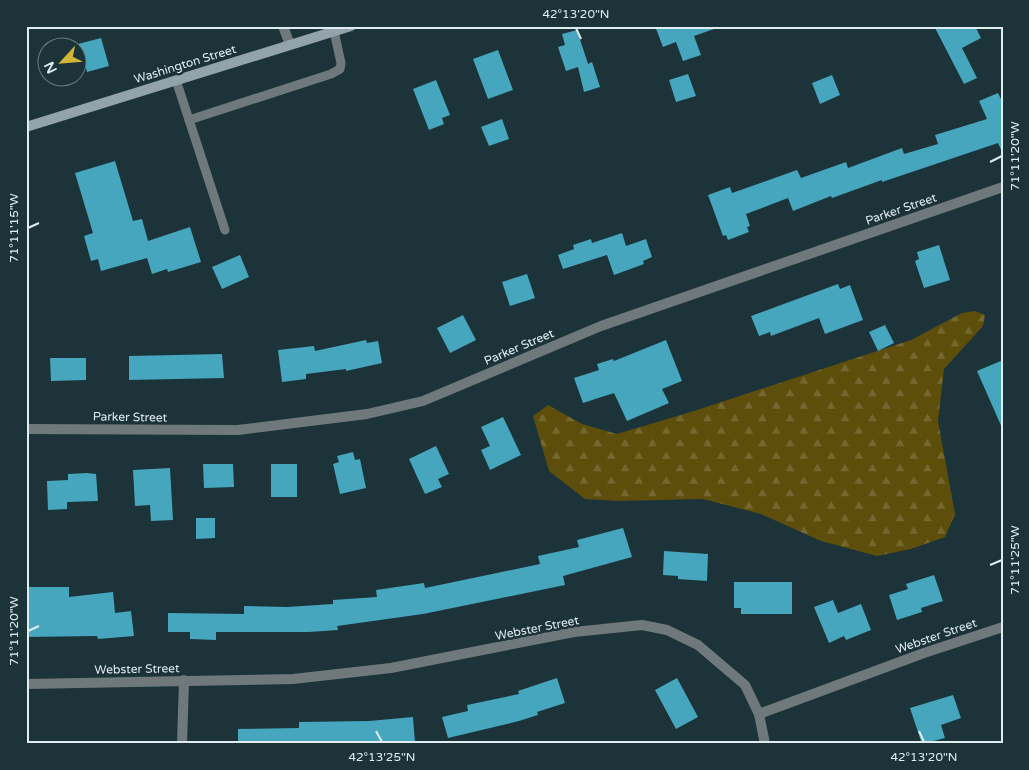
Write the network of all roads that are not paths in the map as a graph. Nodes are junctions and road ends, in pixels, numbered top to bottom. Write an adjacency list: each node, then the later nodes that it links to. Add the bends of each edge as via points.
1 (283, 26): 4 (street)
2 (351, 26): 3 (main road, Washington Street)
3 (334, 31): 4 (main road, Washington Street); 6 (lane, via 340,69)
4 (290, 45): 5 (main road, Washington Street)
5 (176, 80): 6 (lane); 7 (main road, Washington Street)
6 (188, 120): 9 (lane)
7 (26, 126)
8 (1003, 187): 10 (street, Parker Street, via 601,326 423,401 367,414 238,430)
9 (225, 230)
10 (26, 429)
11 (1003, 627): 14 (street, Webster Street)
12 (184, 680): 13 (street, Webster Street); 14 (street, Webster Street, via 293,679 391,668 574,632 642,626 667,630 698,644 745,685); 15 (street)
13 (26, 684)
14 (759, 714): 16 (street)
15 (182, 744)
16 (765, 744)

